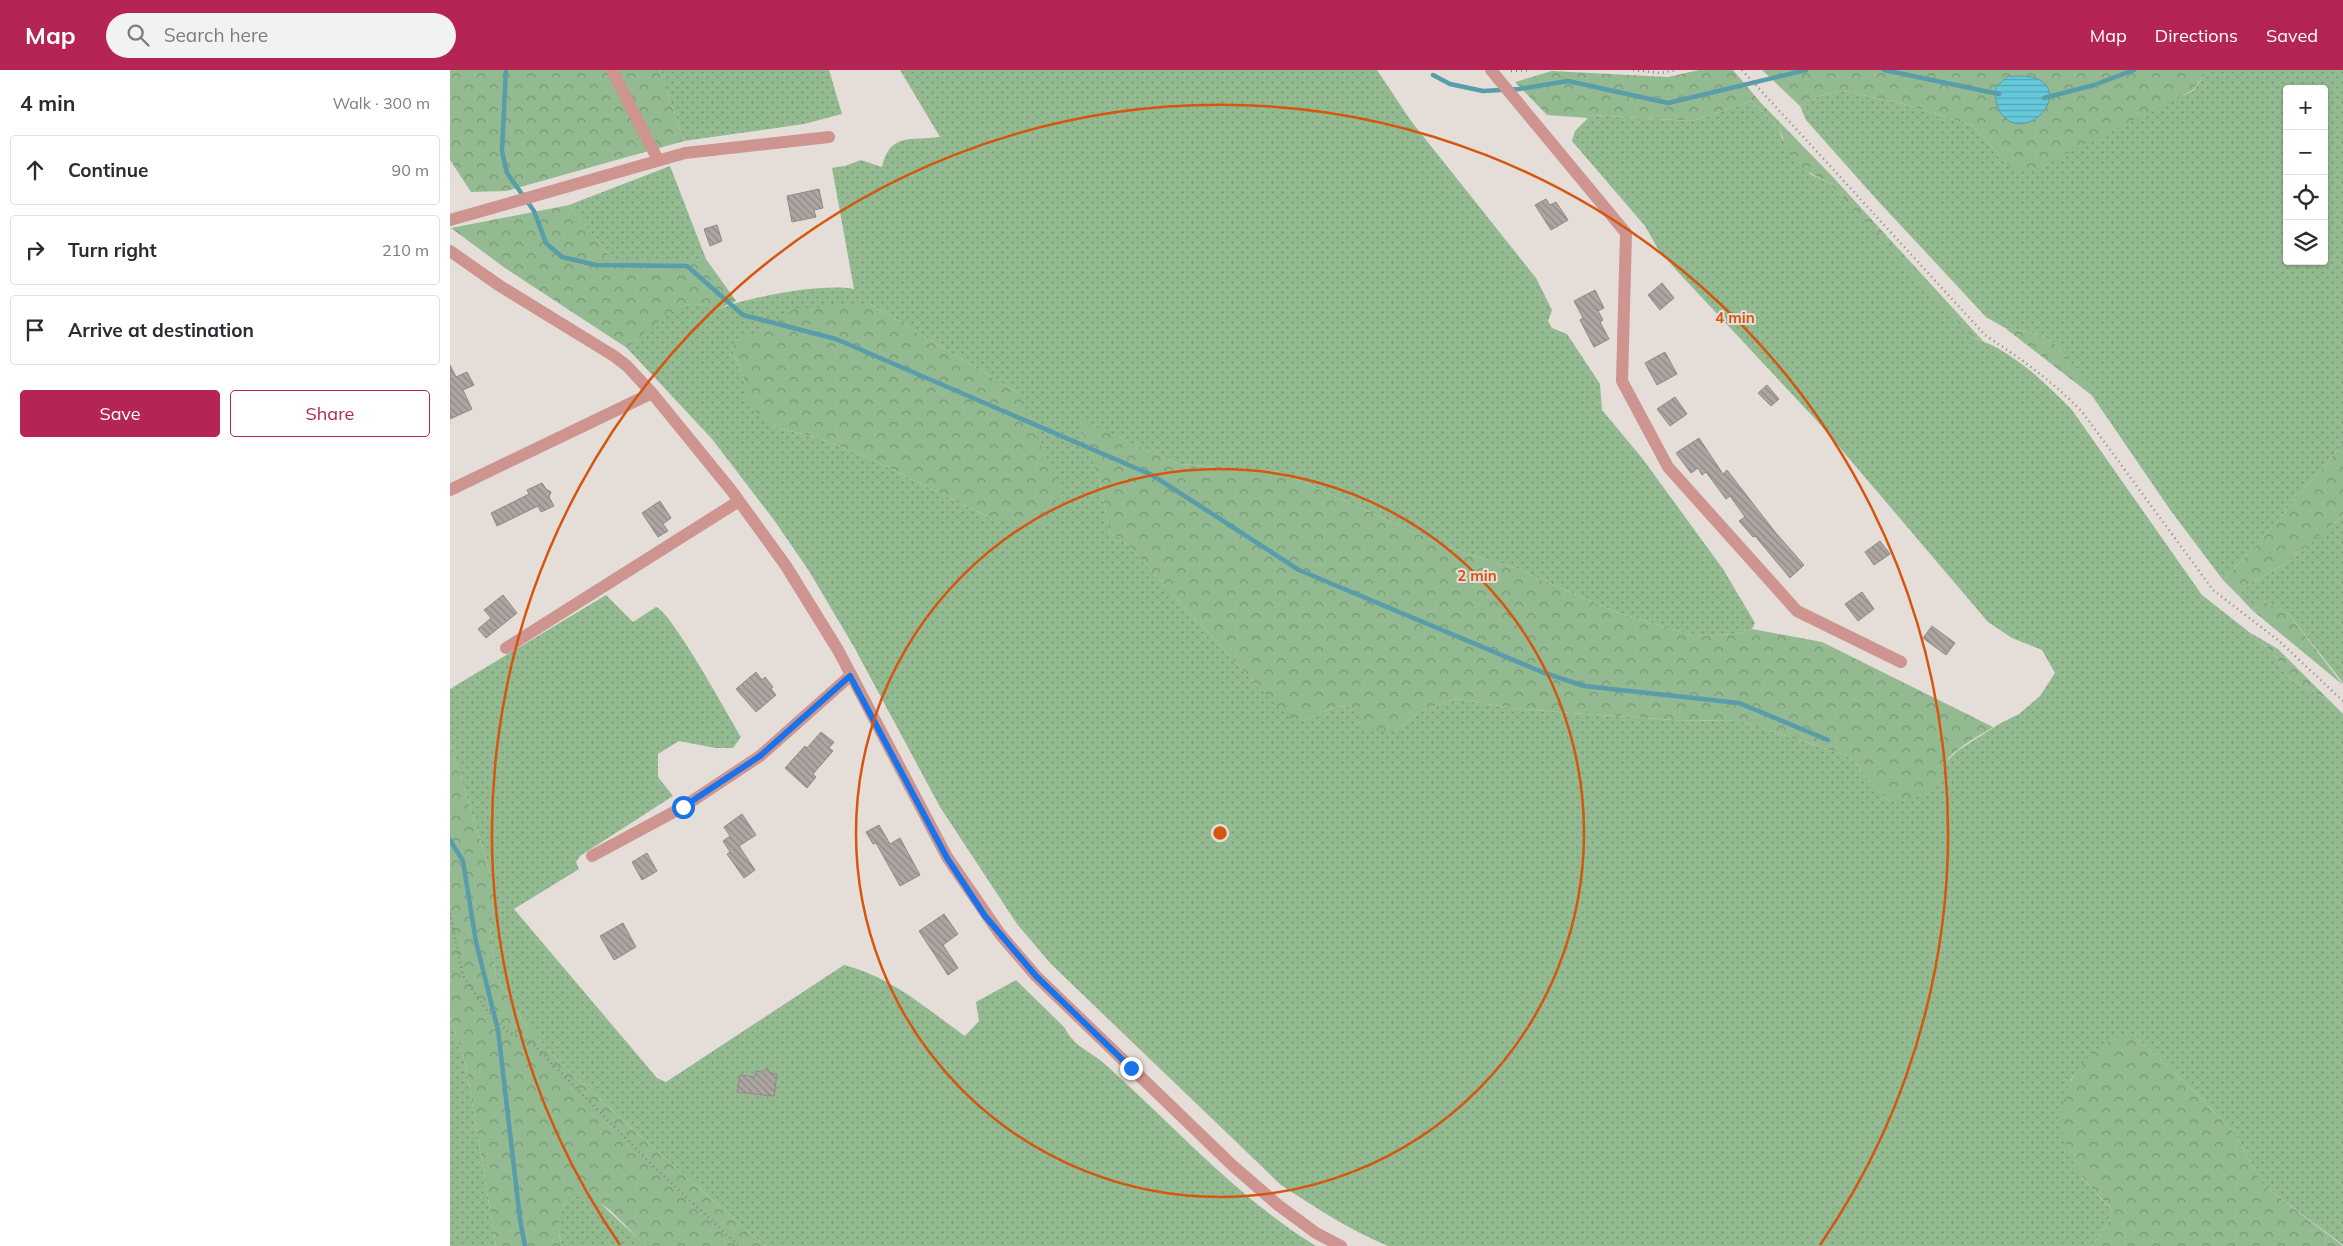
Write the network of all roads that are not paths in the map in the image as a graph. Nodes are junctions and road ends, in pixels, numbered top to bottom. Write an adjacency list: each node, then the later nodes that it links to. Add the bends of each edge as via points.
1 (612, 70): 4 (street)
2 (1491, 70): 11 (street, via 1626,233 1622,381 1668,467 1797,611)
3 (829, 137): 4 (street, via 685,153)
4 (658, 160): 5 (street)
5 (450, 220)
6 (450, 251): 7 (street, via 500,286 614,356)
7 (652, 393): 8 (street); 9 (street)
8 (450, 490)
9 (739, 501): 10 (street); 12 (street, via 805,595)
10 (506, 648)
11 (1901, 662)
12 (850, 676): 13 (street, via 760,756 683,807); 14 (street, via 947,858 985,916 1023,963 1252,1182 1316,1234)
13 (592, 856)
14 (1340, 1246)

